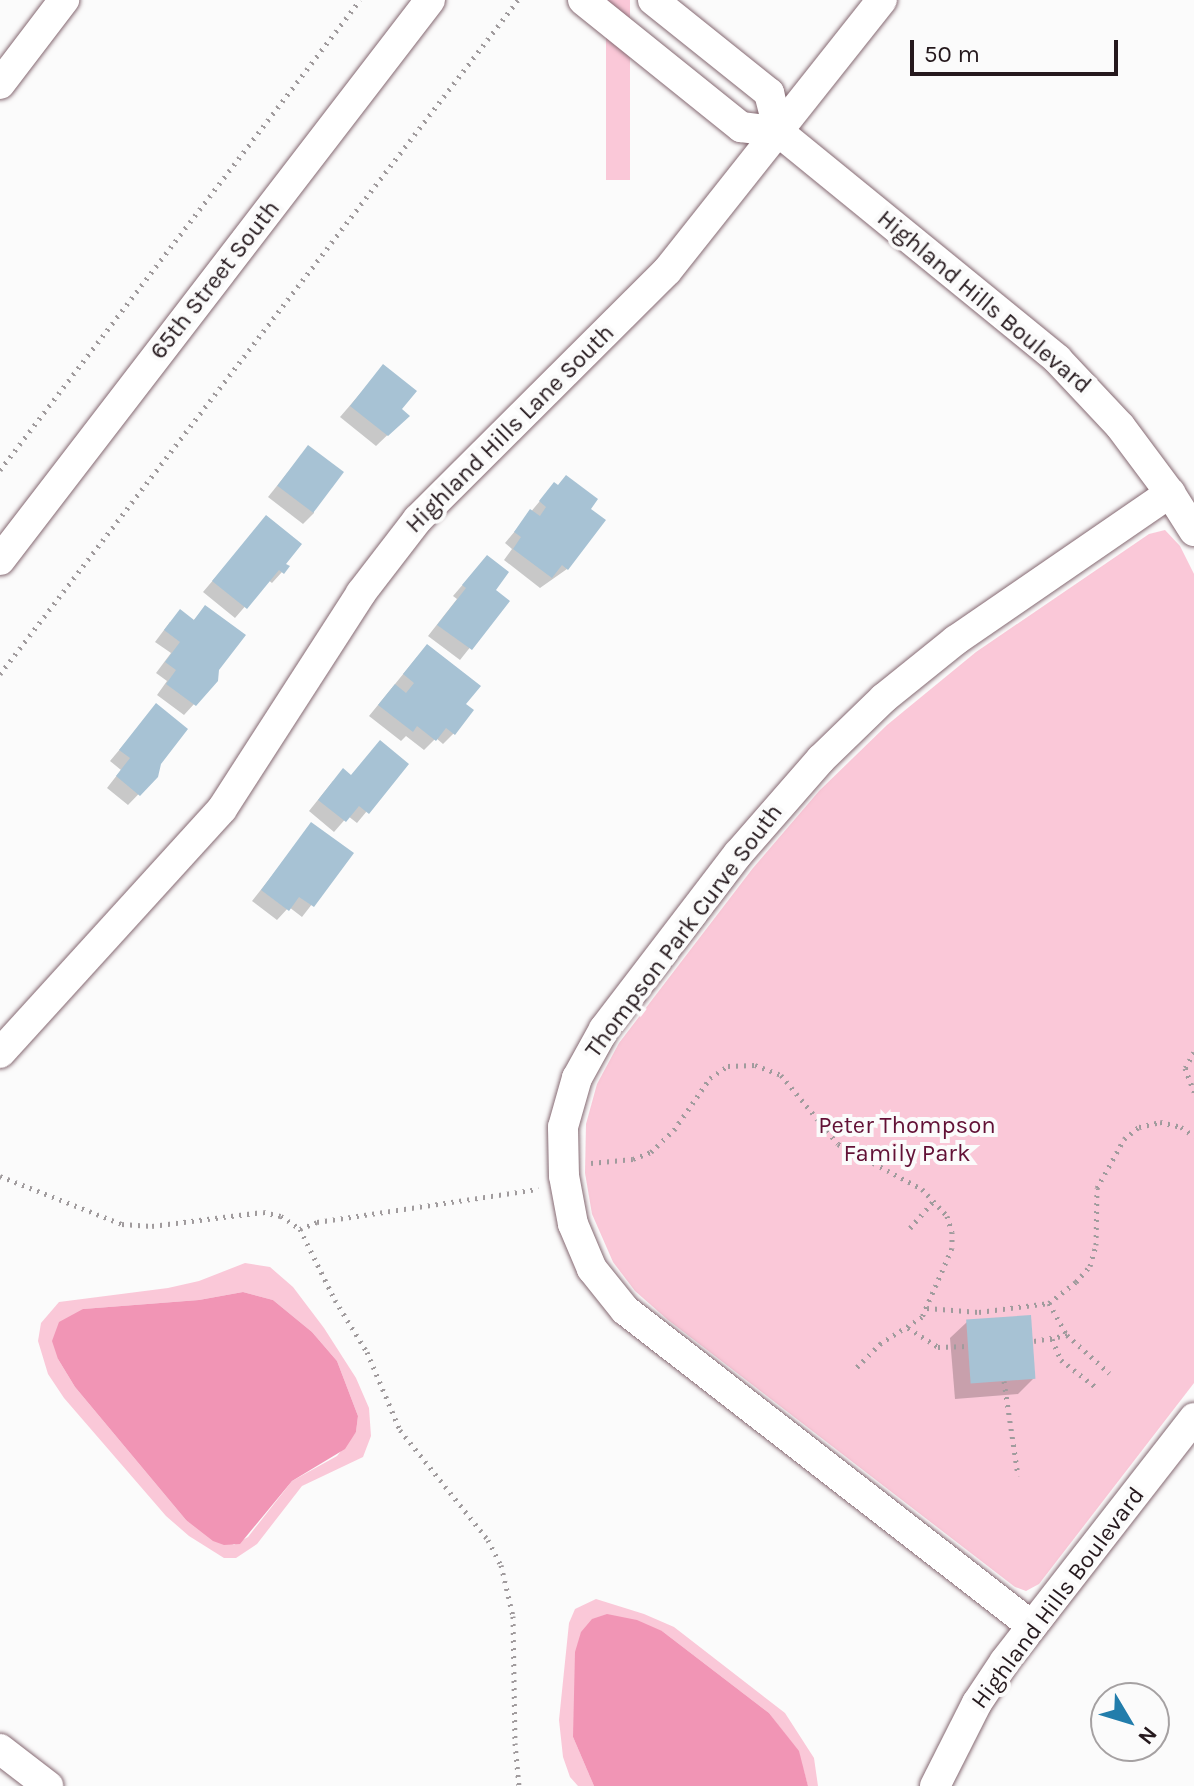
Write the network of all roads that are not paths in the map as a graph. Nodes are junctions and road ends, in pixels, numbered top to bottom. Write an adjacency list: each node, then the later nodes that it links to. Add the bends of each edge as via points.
1 (64, 0): 6 (street)
2 (430, 0): 10 (street, 65th Street South)
3 (583, 0): 7 (street, via 741,127)
4 (653, 0): 7 (street, via 769,93)
5 (882, 0): 7 (street, Highland Hills Lane South)
6 (0, 84)
7 (779, 132): 8 (street, Highland Hills Boulevard, via 1057,359 1120,426); 11 (street, Highland Hills Lane South, via 667,271 418,519 361,593 222,809)
8 (1170, 493): 9 (street, Highland Hills Boulevard); 13 (street, Thompson Park Curve South, via 956,640 884,698 810,770 722,874 604,1029 577,1078 563,1127 564,1176 573,1224 592,1269 625,1310)
9 (1194, 531)
10 (0, 560)
11 (0, 1053)
12 (1194, 1418): 13 (street, Highland Hills Boulevard)
13 (1032, 1626): 16 (street, Highland Hills Boulevard, via 982,1696)
14 (0, 1749): 15 (street)
15 (48, 1786)
16 (935, 1786)

